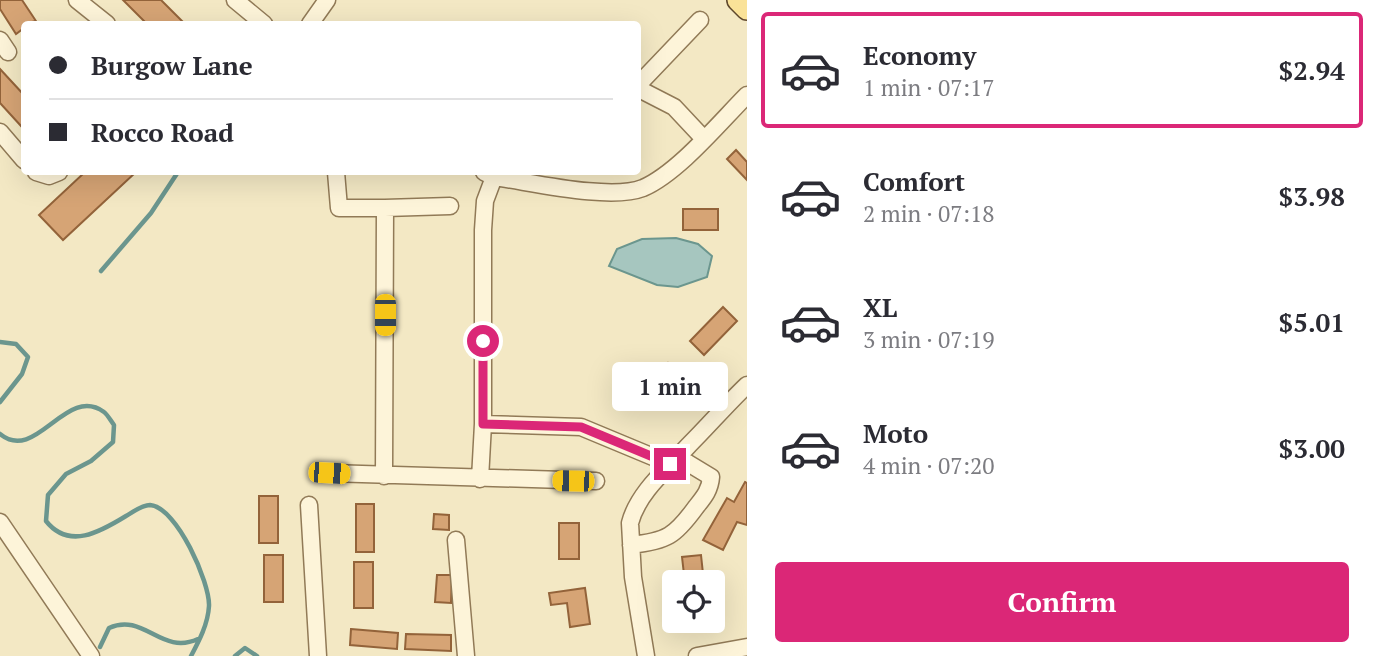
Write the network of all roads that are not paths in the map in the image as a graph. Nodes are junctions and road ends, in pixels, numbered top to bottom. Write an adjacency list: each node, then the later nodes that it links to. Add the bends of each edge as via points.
1 (235, 0): 8 (street)
2 (327, 0): 9 (street)
3 (738, 0): 5 (main road)
4 (83, 2): 7 (street)
5 (747, 9)
6 (700, 20): 10 (street)
7 (104, 21)
8 (260, 21)
9 (312, 21)
10 (641, 83)
11 (641, 89): 14 (street, via 674,107)
12 (747, 95): 14 (street)
13 (0, 132): 15 (street)
14 (704, 138): 18 (street, via 661,177 639,189 585,190)
15 (21, 156)
16 (336, 175): 20 (street, via 339,208)
17 (489, 175): 22 (street, via 483,230)
18 (495, 175)
19 (450, 206): 20 (street)
20 (385, 208): 25 (street)
21 (747, 385): 23 (street)
22 (483, 424): 23 (street, via 581,427); 26 (street)
23 (674, 460): 31 (street, via 635,508); 31 (street, via 711,477 710,488 680,530 667,538)
24 (329, 473): 25 (street)
25 (384, 476): 26 (street)
26 (480, 479): 27 (street)
27 (596, 481)
28 (309, 505): 34 (street)
29 (0, 522): 33 (street)
30 (456, 540): 35 (street)
31 (631, 545): 36 (street)
32 (747, 647): 37 (street)
33 (91, 656)
34 (318, 656)
35 (466, 656)
36 (646, 656)
37 (697, 656)

